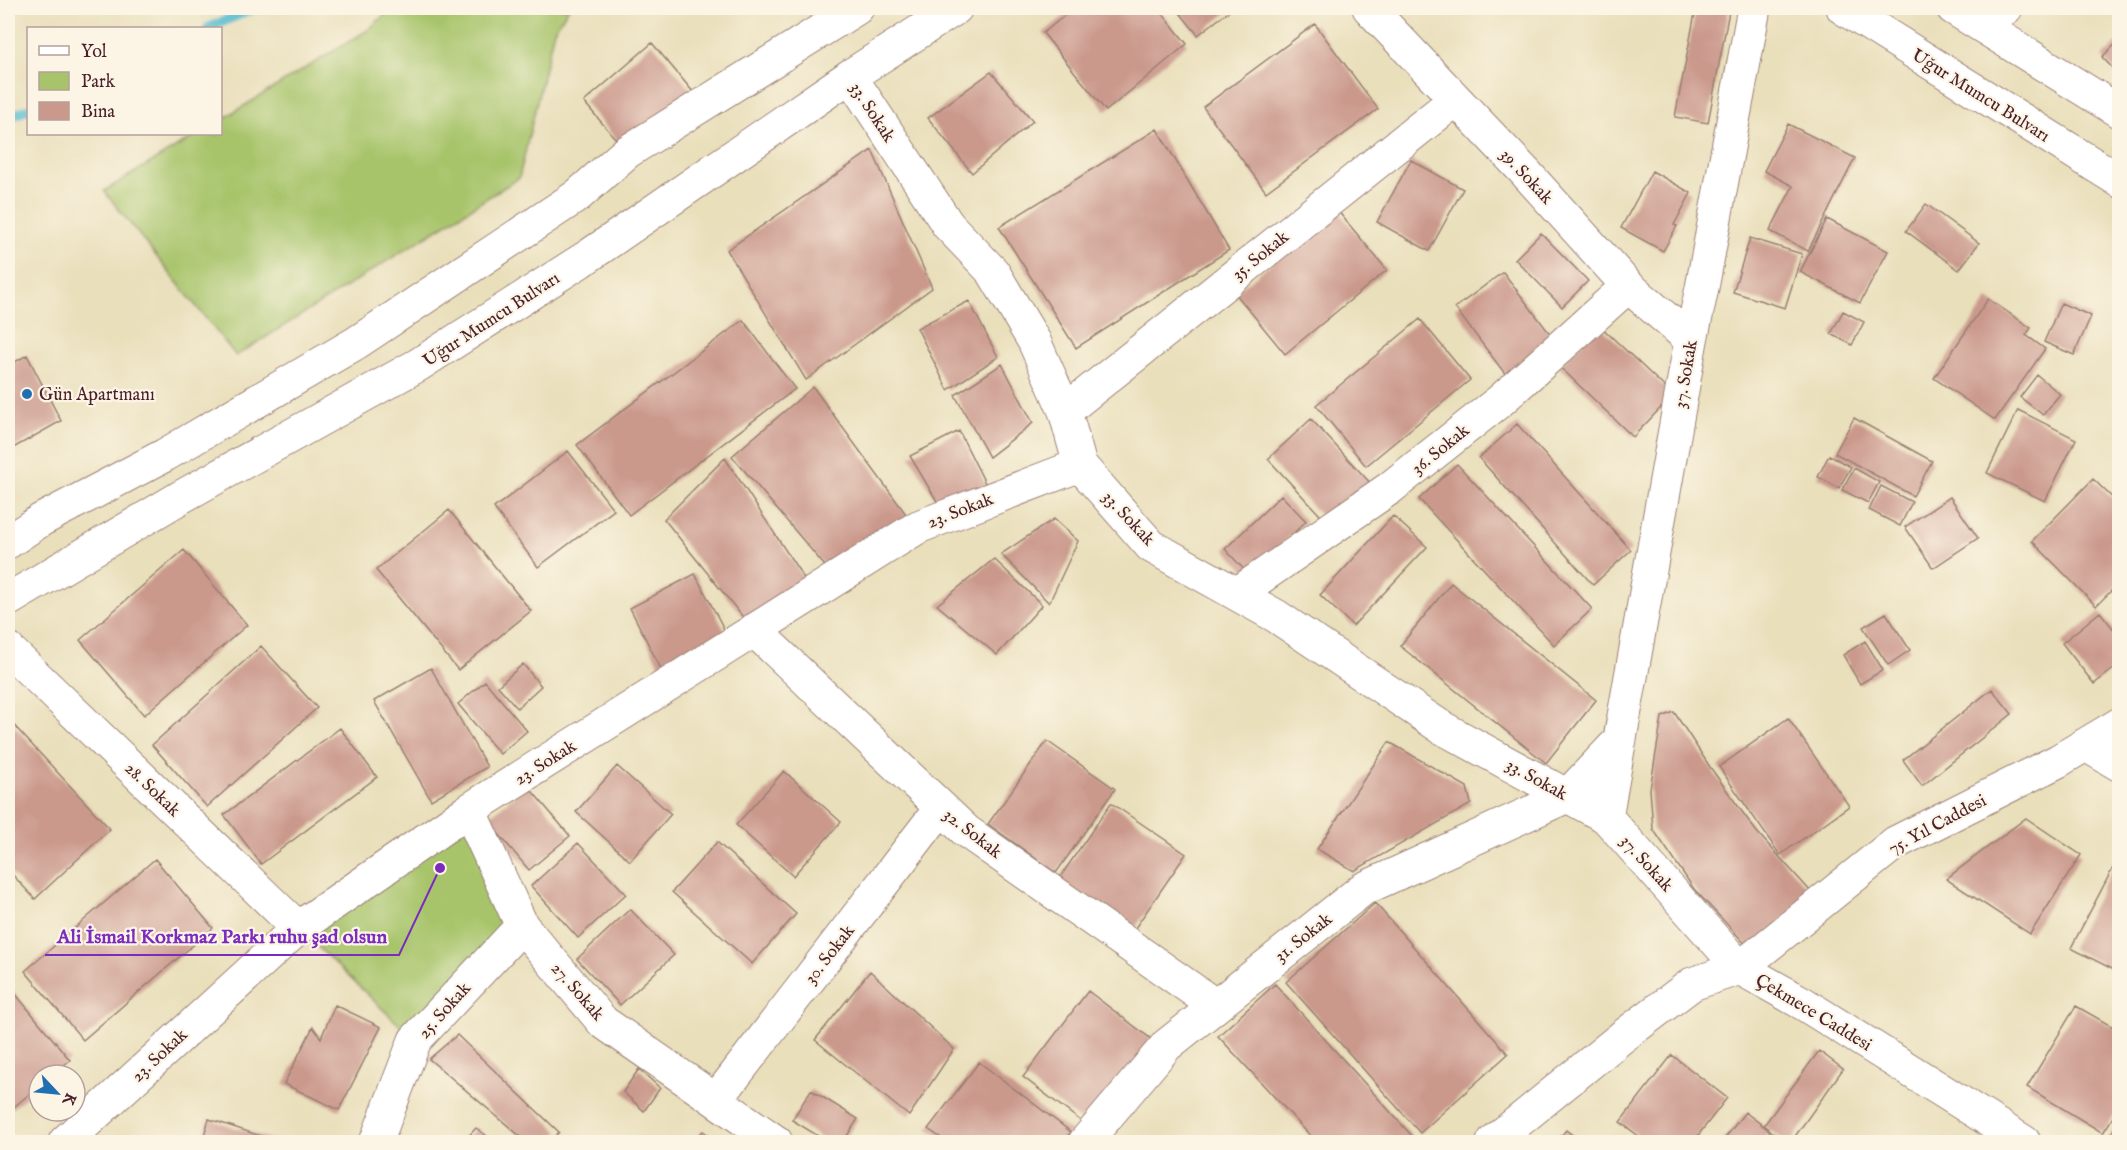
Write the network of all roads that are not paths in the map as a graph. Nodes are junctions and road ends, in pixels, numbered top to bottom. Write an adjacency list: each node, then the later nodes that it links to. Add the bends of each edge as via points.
1 (856, 8): 16 (street, via 627,152 577,196 356,343)
2 (956, 8): 8 (street, Uğur Mumcu Bulvarı)
3 (1369, 8): 9 (street, 39. Sokak)
4 (1754, 8): 13 (street, 37. Sokak)
5 (1843, 8): 11 (street, Uğur Mumcu Bulvarı)
6 (1953, 8): 7 (street)
7 (1995, 17): 10 (street)
8 (850, 76): 14 (street, 33. Sokak, via 948,225 993,272 1034,341); 18 (street, Uğur Mumcu Bulvarı, via 599,249 418,365 181,497)
9 (1455, 100): 12 (street, 39. Sokak); 14 (street, 35. Sokak)
10 (2120, 112)
11 (2120, 181)
12 (1628, 286): 13 (street, 39. Sokak); 17 (street, 36. Sokak, via 1501,400 1390,488)
13 (1691, 340): 22 (street, 37. Sokak)
14 (1065, 411): 15 (street, 33. Sokak)
15 (1080, 465): 17 (street, 33. Sokak, via 1151,546); 19 (street, 23. Sokak, via 918,527)
16 (8, 542)
17 (1238, 593): 25 (street, 33. Sokak, via 1441,727)
18 (8, 600)
19 (754, 630): 26 (street, 32. Sokak); 27 (street, 23. Sokak)
20 (8, 649): 30 (street, 28. Sokak)
21 (2120, 724): 23 (street, 75. Yıl Caddesi)
22 (1620, 740): 25 (street); 28 (street, 37. Sokak)
23 (2086, 745): 24 (street); 31 (street, 75. Yıl Caddesi, via 1895,843)
24 (2120, 765)
25 (1567, 796): 28 (street, 33. Sokak); 32 (street, 31. Sokak, via 1363,889)
26 (941, 808): 32 (street, 32. Sokak, via 966,831); 33 (street, 30. Sokak)
27 (469, 810): 29 (street, 27. Sokak); 30 (street, 23. Sokak)
28 (1606, 817): 31 (street, 37. Sokak)
29 (522, 926): 33 (street, 27. Sokak, via 603,1022); 35 (street, 25. Sokak, via 415,1040)
30 (298, 928): 34 (street, 23. Sokak)
31 (1740, 968): 38 (street, Çekmece Caddesi, via 1692,984); 39 (street, Çekmece Caddesi)
32 (1216, 1006): 37 (street, 31. Sokak, via 1167,1045)
33 (716, 1100): 36 (street, 27. Sokak)
34 (65, 1143)
35 (376, 1143)
36 (776, 1143)
37 (1085, 1143)
38 (1493, 1143)
39 (2024, 1143)

